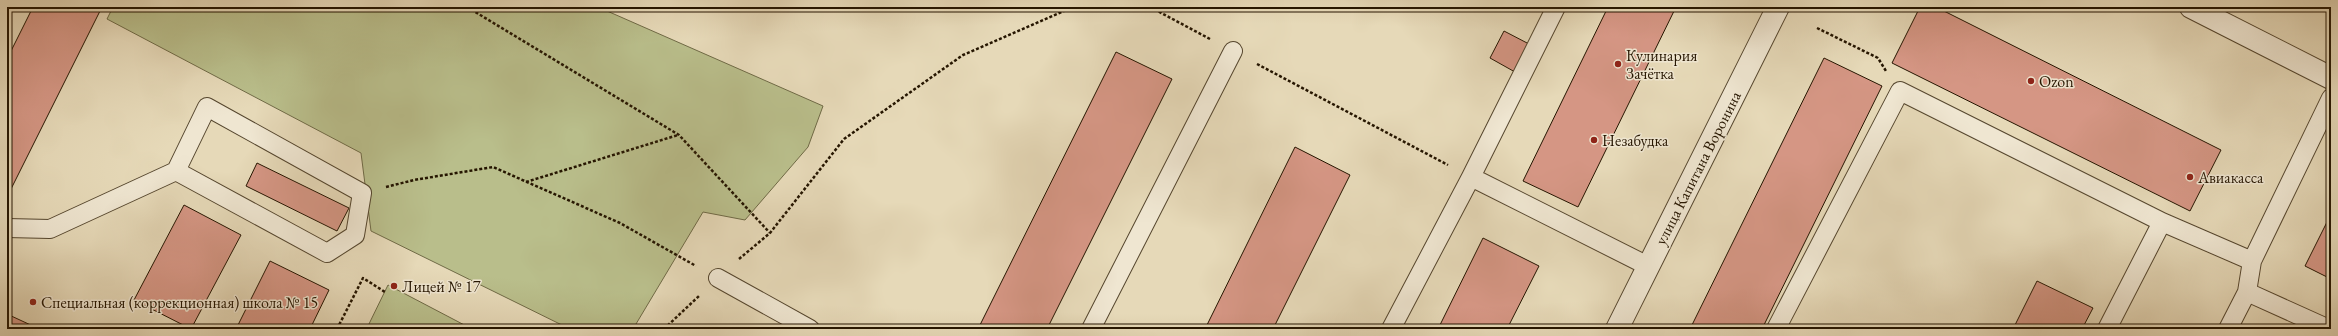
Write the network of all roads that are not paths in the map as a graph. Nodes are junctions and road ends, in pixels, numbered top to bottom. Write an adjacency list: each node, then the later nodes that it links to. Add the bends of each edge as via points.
1 (1556, 7): 8 (lane)
2 (1778, 7): 12 (street, улица Капитана Воронина)
3 (2191, 7): 5 (street)
4 (1233, 51): 16 (lane)
5 (2331, 78)
6 (2331, 98): 11 (lane)
7 (176, 171): 7 (lane, via 327,253 355,235 362,193 207,107); 10 (lane, via 50,228)
8 (1471, 177): 12 (lane); 17 (lane)
9 (2162, 222): 11 (lane); 19 (lane, via 1900,91); 20 (lane)
10 (7, 228)
11 (2252, 261): 14 (lane)
12 (1648, 266): 18 (street, улица Капитана Воронина)
13 (718, 278): 15 (lane)
14 (2247, 292): 21 (lane); 22 (lane)
15 (810, 329)
16 (1091, 329)
17 (1392, 329)
18 (1617, 329)
19 (1776, 329)
20 (2106, 329)
21 (2228, 329)
22 (2329, 329)

